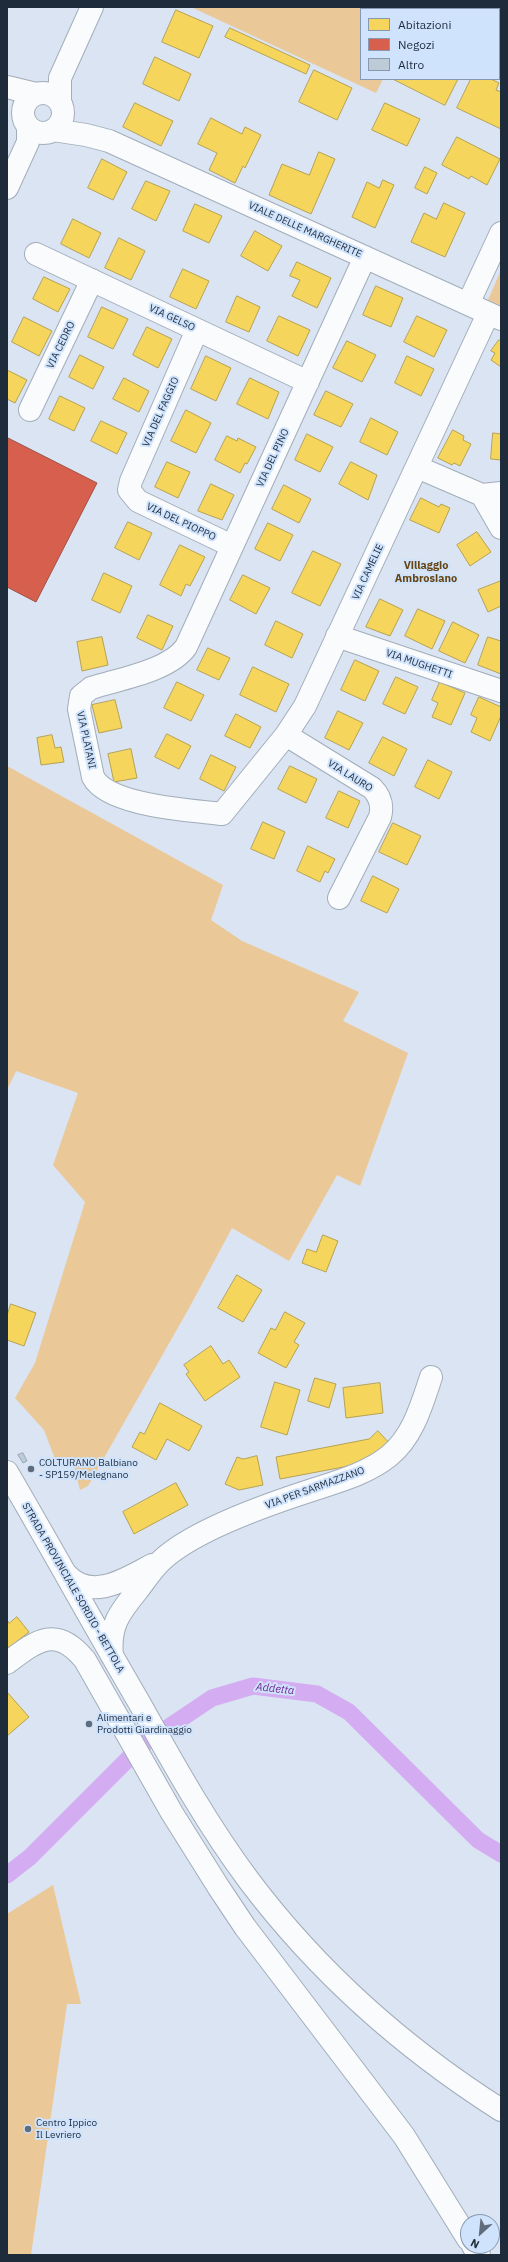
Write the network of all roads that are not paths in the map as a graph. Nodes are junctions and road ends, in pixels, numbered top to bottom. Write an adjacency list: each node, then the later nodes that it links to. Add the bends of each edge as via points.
1 (92, 7): 3 (street)
2 (7, 87): 3 (street, VIALE DELLE MARGHERITE)
3 (50, 99): 5 (street, via 62,121); 5 (street, via 26,102 23,108); 6 (street, VIALE DELLE MARGHERITE)
4 (7, 104): 5 (street)
5 (35, 131): 6 (street, VIALE DELLE MARGHERITE, via 81,134); 7 (street)
6 (109, 141): 10 (street, VIALE DELLE MARGHERITE)
7 (7, 188)
8 (501, 233): 12 (street)
9 (36, 254): 11 (street, VIA GELSO)
10 (365, 257): 12 (street, VIALE DELLE MARGHERITE); 15 (street, VIA DEL PINO)
11 (92, 280): 14 (street, VIA GELSO); 16 (street, VIA CEDRO)
12 (468, 304): 13 (street, VIALE DELLE MARGHERITE)
13 (495, 317): 17 (street, VIA CAMELIE)
14 (197, 330): 15 (street, VIA GELSO); 18 (street, VIA DEL FAGGIO, via 131,481)
15 (308, 382): 21 (street, VIA DEL PINO)
16 (30, 410)
17 (417, 467): 19 (street); 22 (street, VIA CAMELIE)
18 (131, 494): 21 (street, VIA DEL PIOPPO, via 141,503)
19 (491, 494): 20 (street)
20 (501, 528)
21 (232, 546): 23 (street, VIA DEL PINO, via 188,642)
22 (338, 636): 24 (street, VIA MUGHETTI); 25 (street, VIA CAMELIE, via 301,713)
23 (178, 656): 26 (street, VIA PLATANI, via 167,663 91,688 81,696 79,709 93,777 104,791 121,798)
24 (501, 691)
25 (286, 735): 26 (street, VIA CAMELIE); 27 (street, VIA LAURO, via 372,788 381,804 380,817)
26 (222, 814)
27 (339, 898)
28 (431, 1377): 31 (street, VIA PER SARMAZZANO, via 406,1436 394,1452 380,1462 343,1480 248,1513 185,1543)
29 (7, 1472): 30 (street, STRADA PROVINCIALE SORDIO - BETTOLA)
30 (65, 1573): 31 (street, via 70,1579 87,1587); 32 (street, STRADA PROVINCIALE SORDIO - BETTOLA)
31 (119, 1594): 32 (street, via 113,1629)
32 (113, 1657): 34 (street, STRADA PROVINCIALE SORDIO - BETTOLA, via 181,1776 251,1884 313,1956 382,2022 447,2073)
33 (7, 1663): 35 (street, via 39,1641 54,1639 68,1644 85,1660 159,1791 246,1928 400,2131)
34 (501, 2110)
35 (460, 2226)

